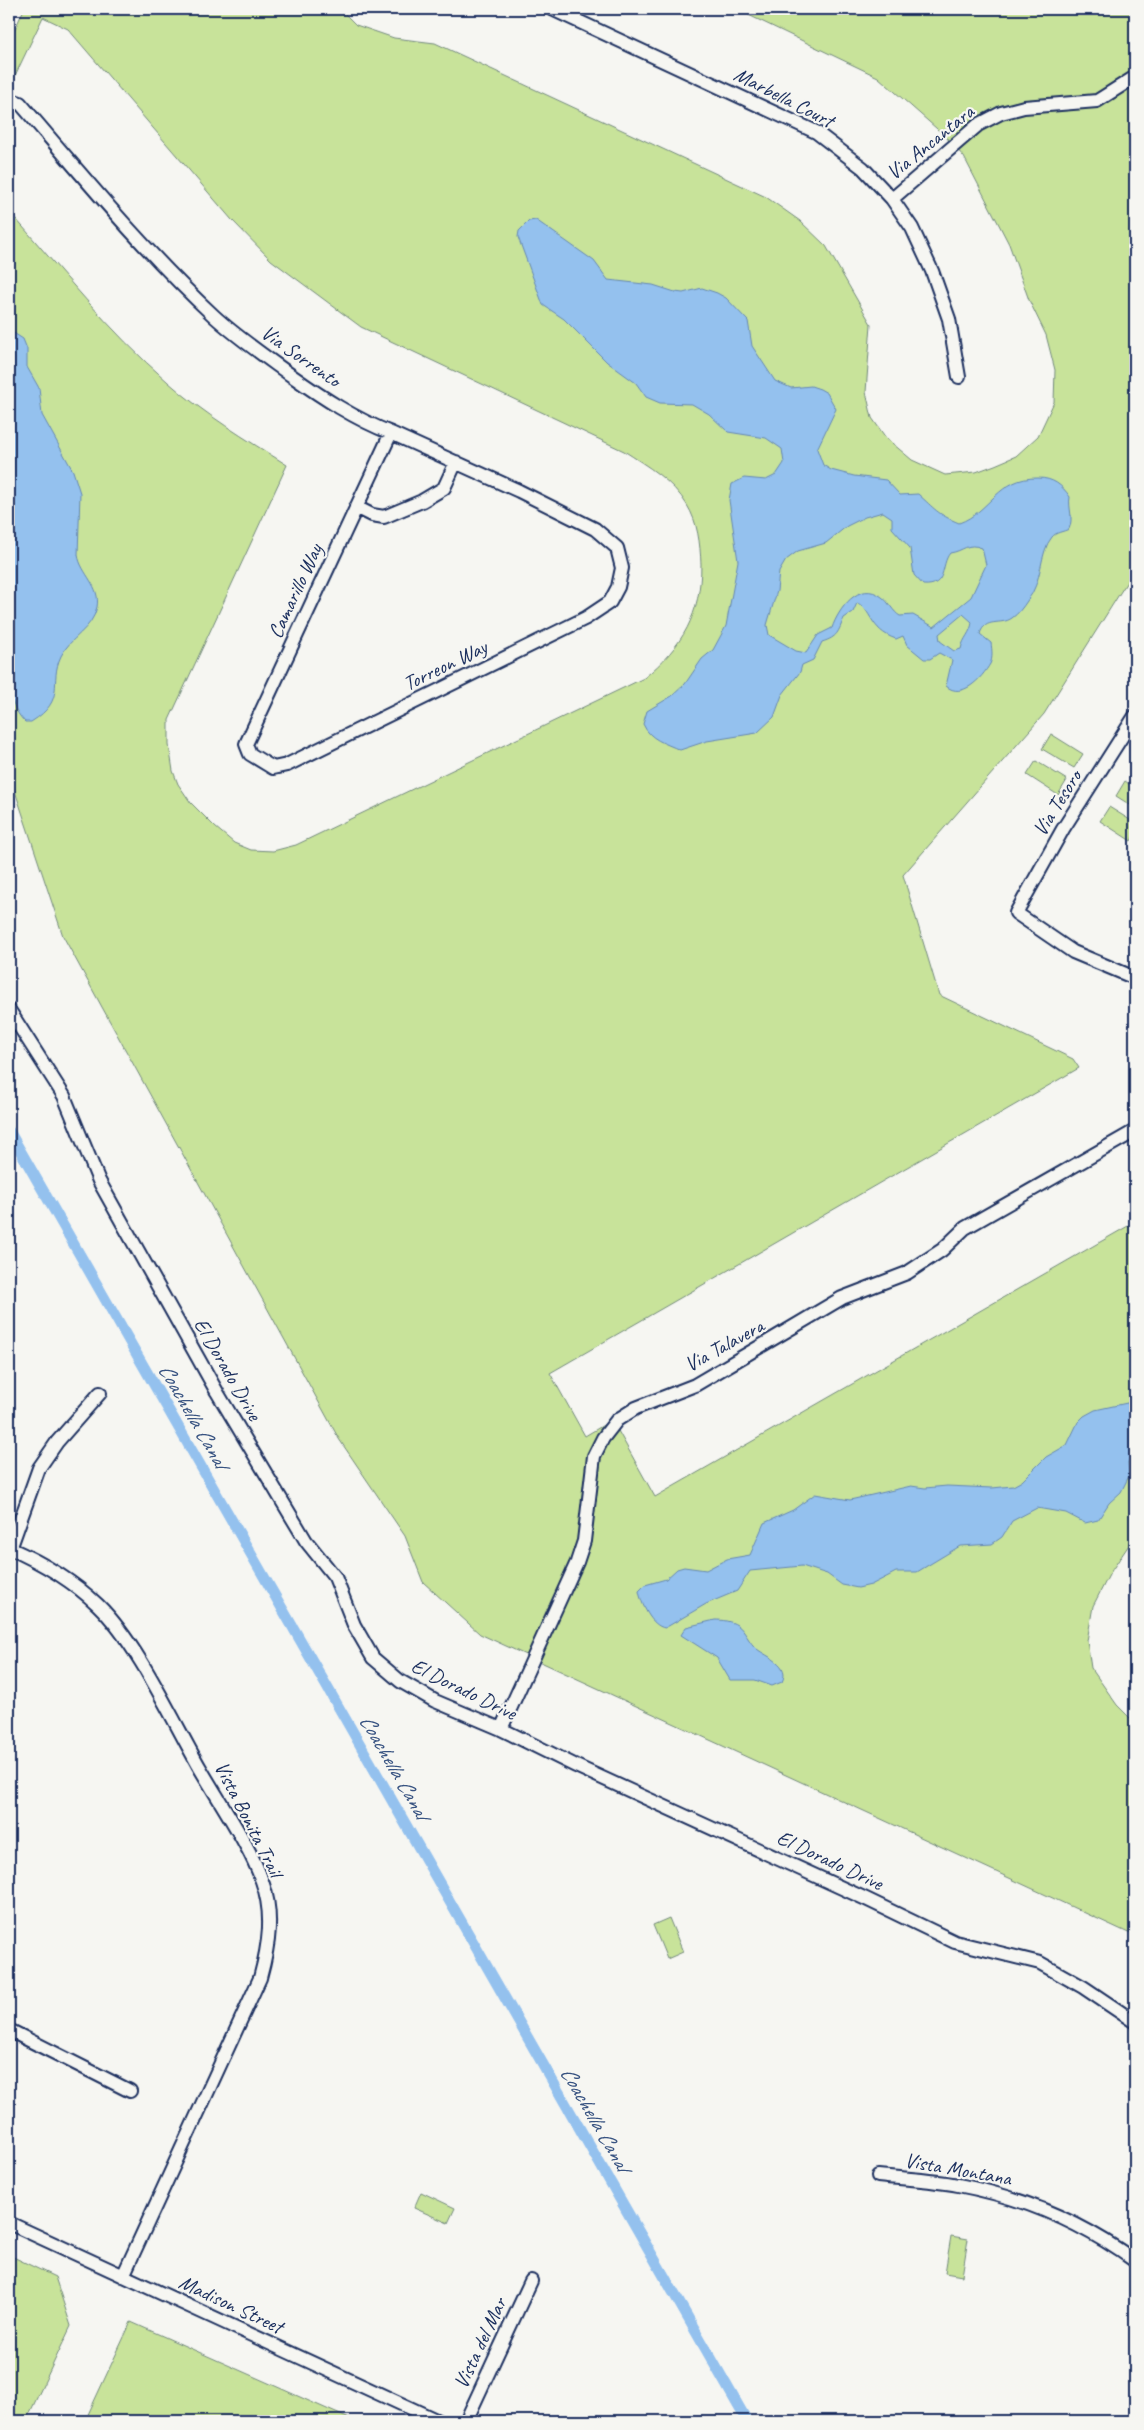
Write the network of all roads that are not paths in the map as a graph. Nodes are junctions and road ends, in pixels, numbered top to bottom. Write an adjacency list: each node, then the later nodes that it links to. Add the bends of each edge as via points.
1 (552, 9): 4 (street, Marbella Court, via 816,132 862,168)
2 (1135, 77): 4 (street, Via Ancantara, via 1097,101 1024,107 1001,113 978,125)
3 (9, 100): 6 (street, Via Sorrento, via 20,103 174,276 215,317 333,403)
4 (892, 199): 5 (street, Marbella Court, via 912,228 932,270 949,319)
5 (959, 377)
6 (391, 433): 7 (street, Via Sorrento); 8 (street, Camarillo Way)
7 (456, 462): 8 (street, via 444,488 422,502 384,517); 9 (street, Via Sorrento, via 596,529 617,548)
8 (356, 507): 11 (street, Camarillo Way, via 246,744 250,754)
9 (622, 568): 11 (street, Torreon Way, via 618,587 610,602 586,618 287,765 273,768)
10 (1135, 716): 12 (street, Via Tesoro, via 1016,913 1073,952)
11 (262, 763)
12 (1135, 978)
13 (9, 1010): 17 (street, El Dorado Drive, via 64,1096 98,1181 217,1392 306,1541 335,1577 354,1625 373,1658 400,1681 435,1701)
14 (1135, 1130): 17 (street, Via Talavera, via 965,1228 942,1250 907,1273 842,1298 696,1385 636,1408 617,1420 594,1456 584,1541 577,1562)
15 (100, 1393): 16 (street, via 39,1468)
16 (9, 1549): 24 (street, Vista Bonita Trail, via 63,1577 91,1600 132,1648 241,1839 262,1881 270,1913 268,1948 260,1978)
17 (501, 1729): 18 (street, El Dorado Drive, via 955,1942 1040,1963)
18 (1135, 2022)
19 (9, 2030): 20 (street)
20 (130, 2092)
21 (878, 2176): 23 (street, Vista Montana, via 957,2185 1031,2205 1063,2218)
22 (9, 2223): 24 (street, Madison Street)
23 (1135, 2261)
24 (123, 2276): 26 (street, Madison Street)
25 (531, 2281): 27 (street, Vista del Mar)
26 (438, 2421)
27 (466, 2421)

